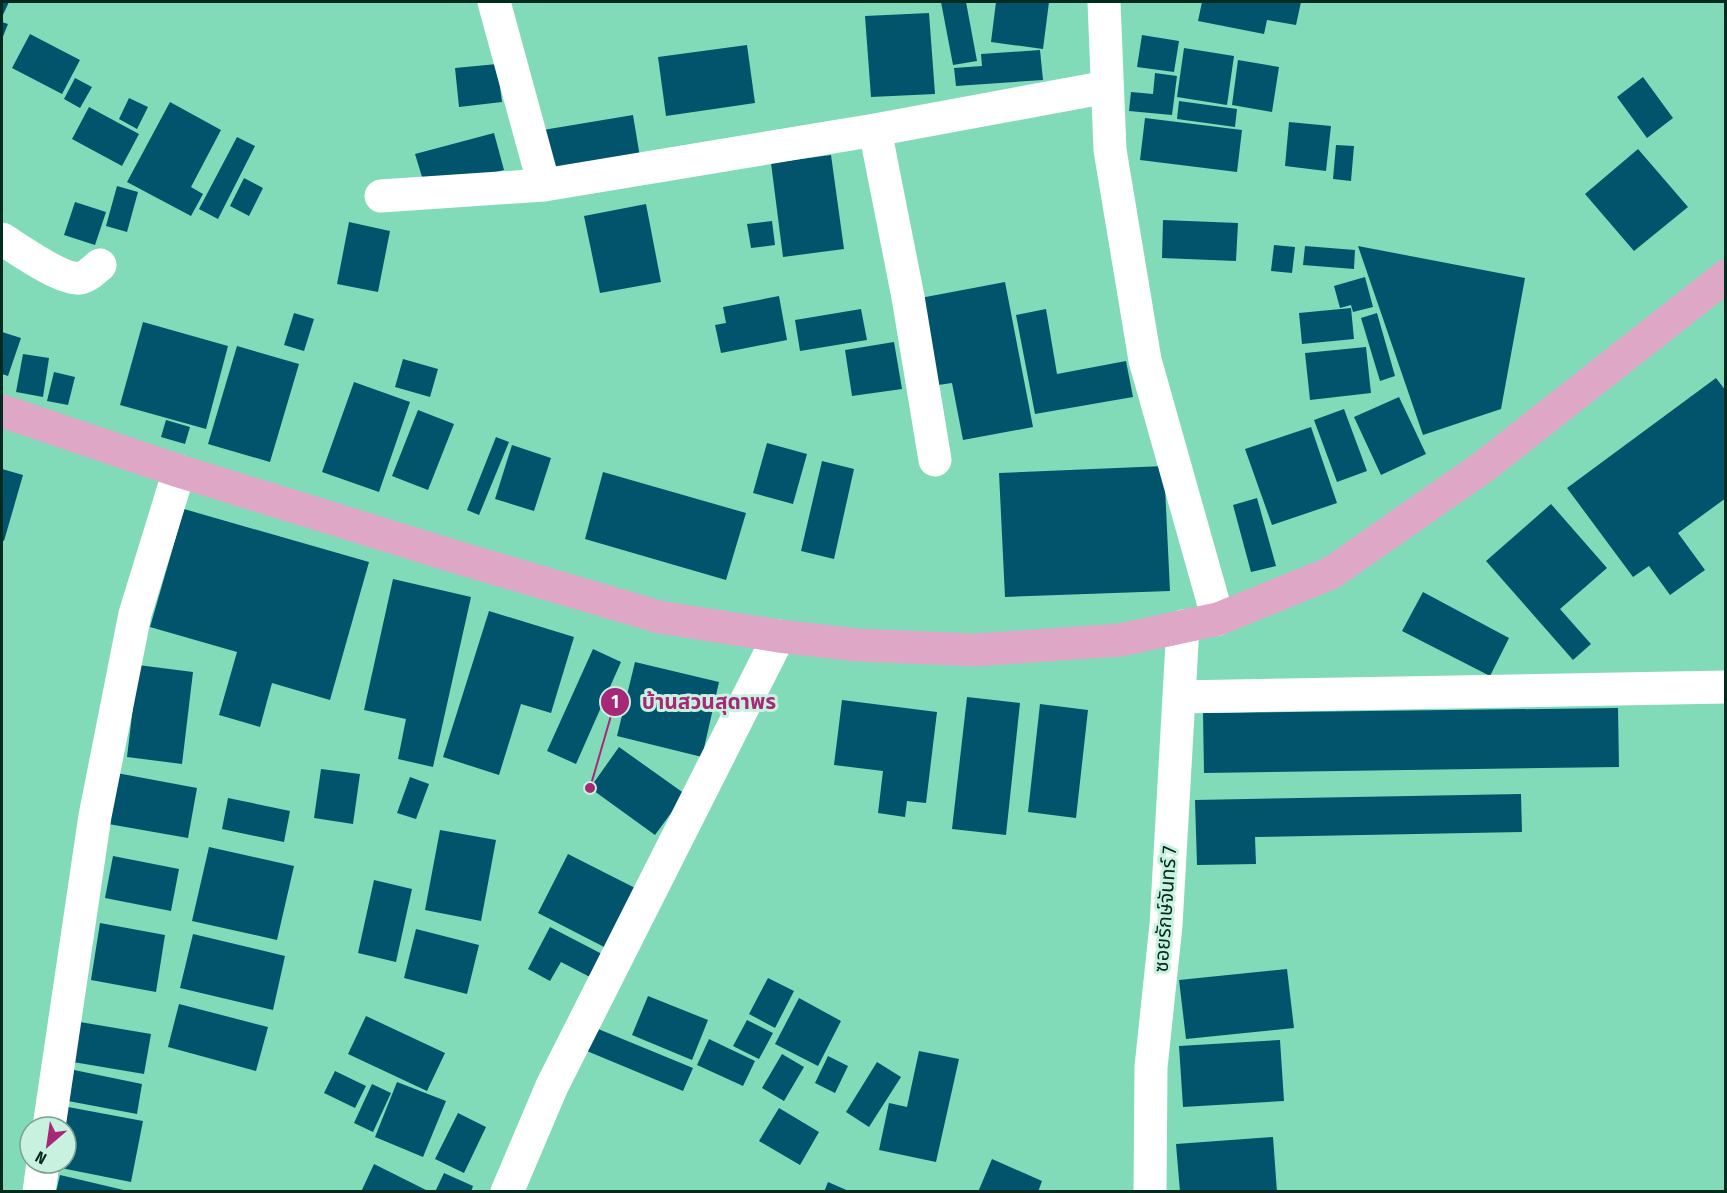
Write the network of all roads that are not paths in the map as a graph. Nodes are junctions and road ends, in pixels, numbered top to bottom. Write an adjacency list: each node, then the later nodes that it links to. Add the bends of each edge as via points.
1 (494, 2): 5 (street)
2 (1104, 2): 3 (street)
3 (1107, 87): 4 (street); 13 (street, via 1110,150 1144,360)
4 (875, 130): 5 (street); 11 (street)
5 (544, 185): 6 (street)
6 (381, 196)
7 (2, 239): 8 (street, via 61,275 82,278)
8 (100, 266)
9 (1725, 276): 13 (main road, via 1483,466 1331,573)
10 (2, 411): 12 (main road)
11 (935, 460)
12 (179, 471): 15 (main road, via 659,617); 18 (street, via 135,614 99,794)
13 (1218, 619): 14 (main road)
14 (1183, 626): 15 (main road, via 1120,640 975,650 857,645); 17 (street, ซอยรักษ์จันทร์ 7)
15 (779, 636): 21 (street, via 552,1086)
16 (1725, 687): 17 (street)
17 (1179, 697): 22 (street, ซอยรักษ์จันทร์ 7, via 1166,925 1151,1066)
18 (51, 1115)
19 (42, 1175): 20 (street)
20 (39, 1191)
21 (507, 1191)
22 (1150, 1191)

